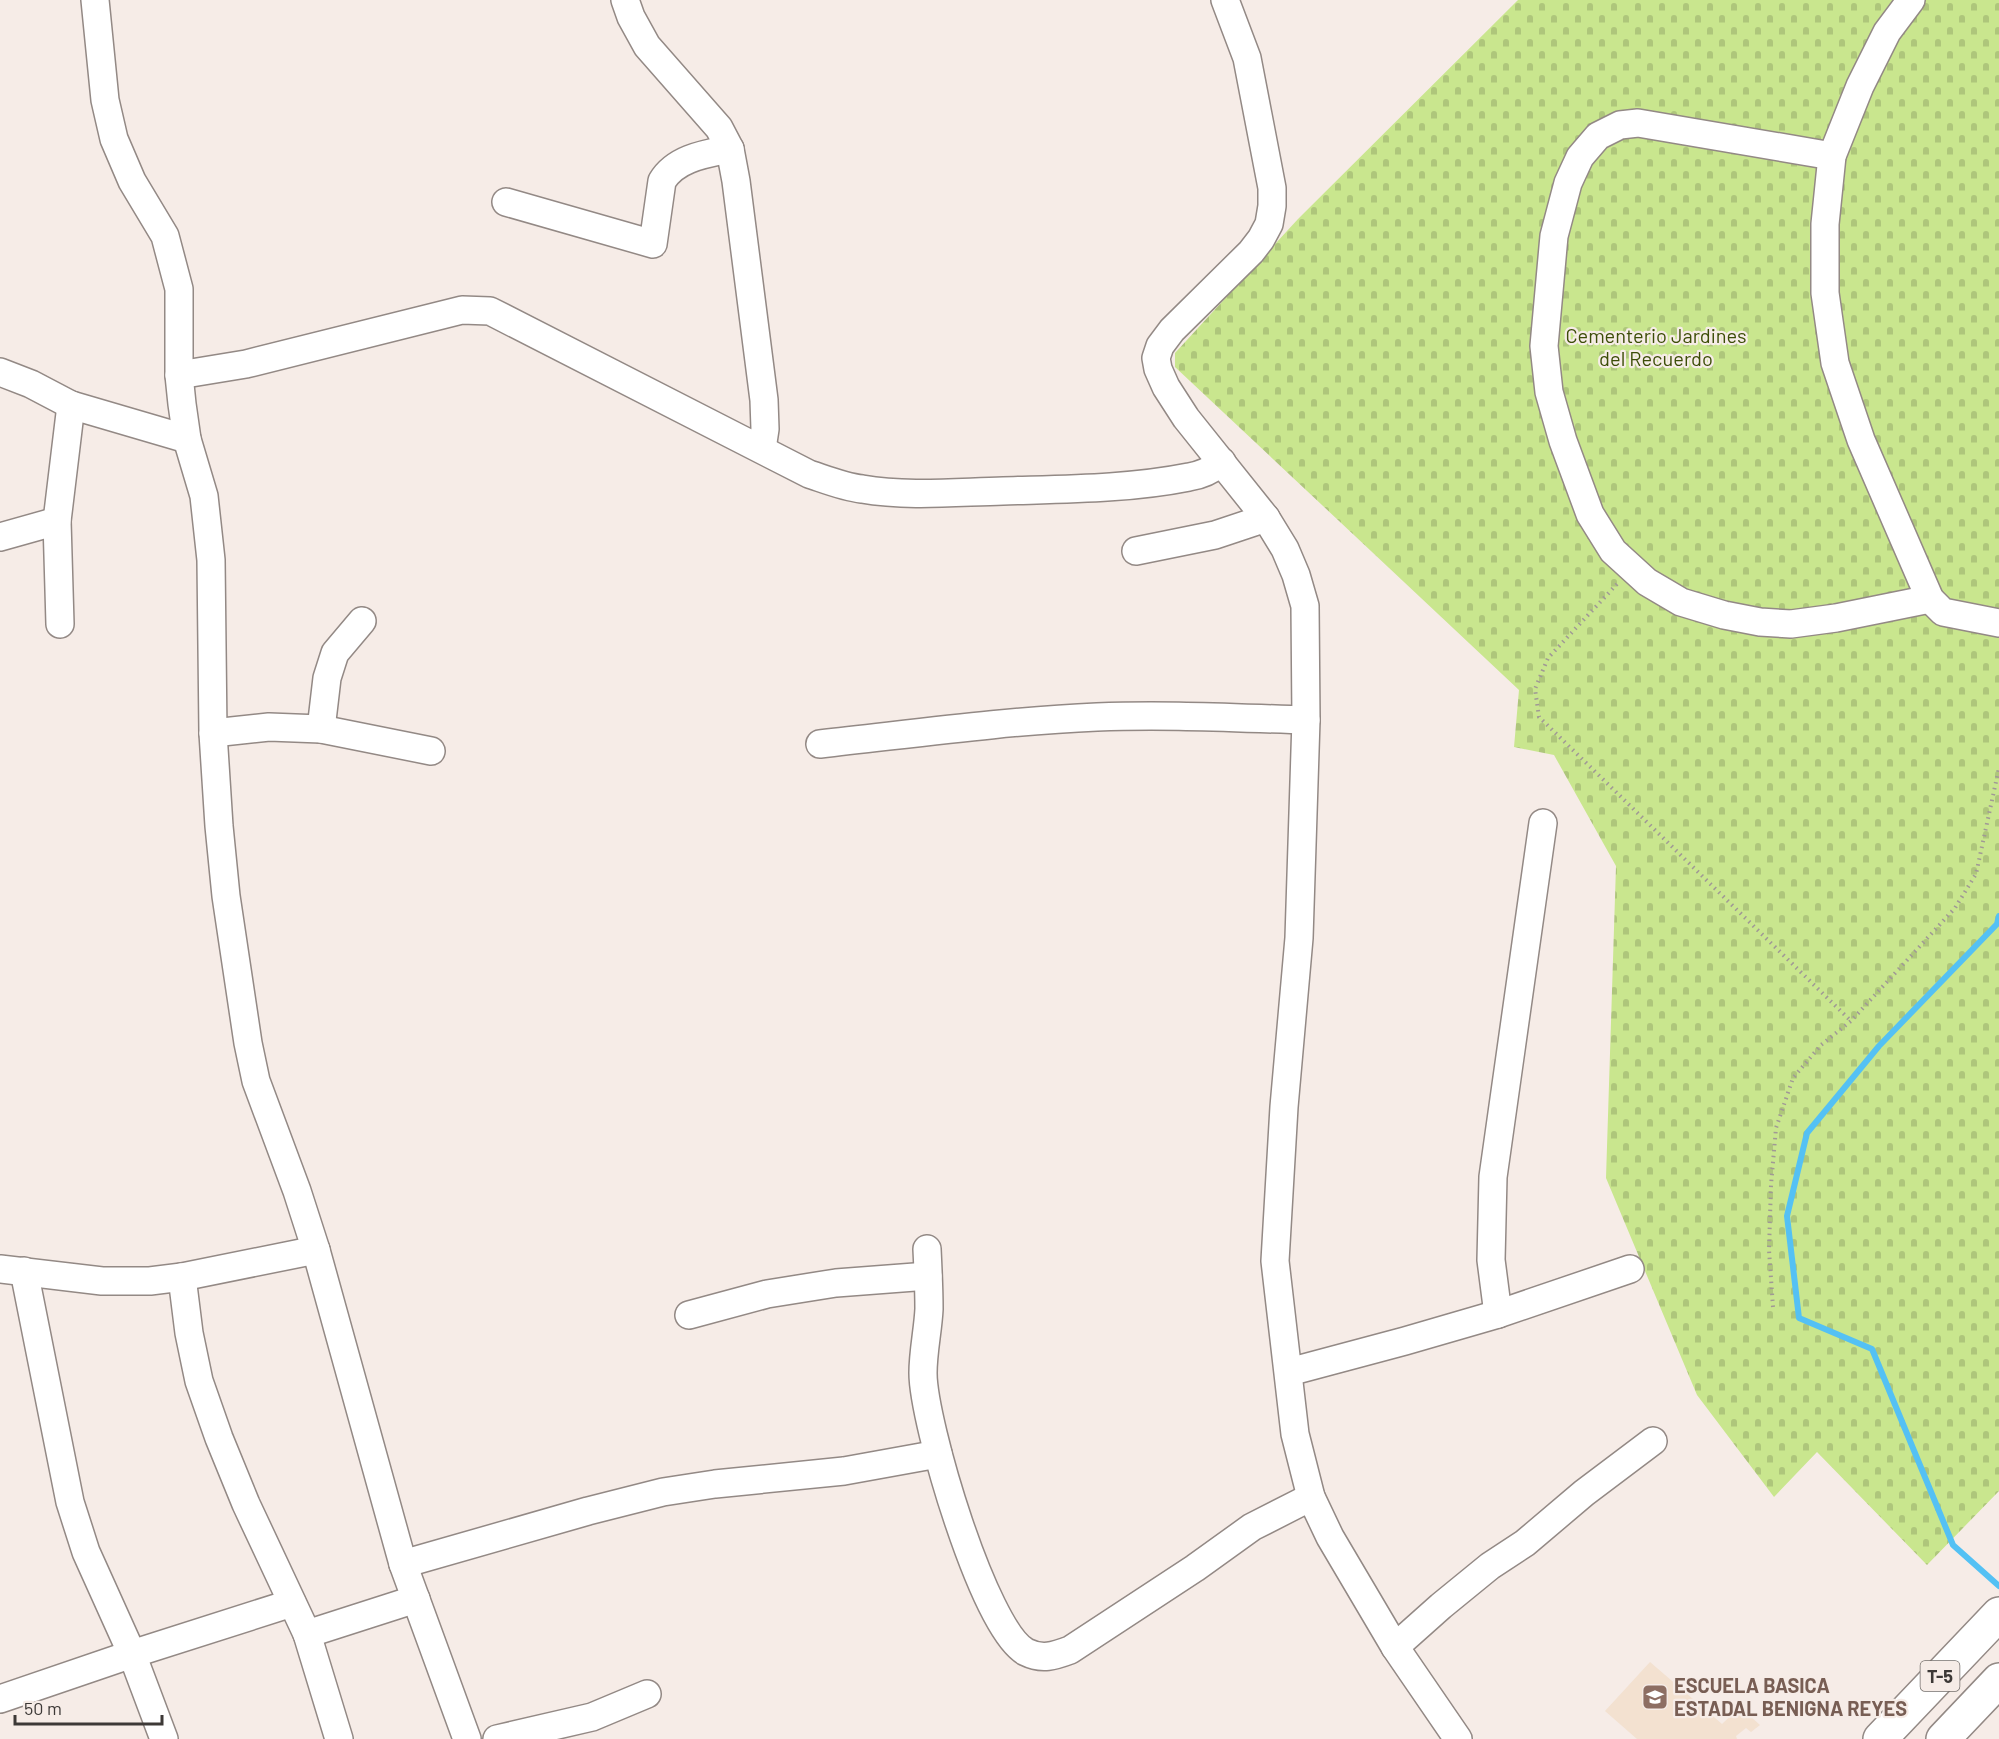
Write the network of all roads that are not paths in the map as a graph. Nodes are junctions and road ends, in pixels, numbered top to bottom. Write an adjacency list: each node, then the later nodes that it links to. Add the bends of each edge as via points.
1 (95, 0): 9 (street, via 105,100 114,139 132,181 165,236 173,261 179,289)
2 (625, 0): 5 (street, via 647,46 719,129)
3 (1226, 0): 13 (street, via 1247,58 1256,100 1272,188 1269,224 1262,240 1172,330 1156,358 1166,387)
4 (1911, 0): 6 (street, via 1887,32)
5 (730, 149): 7 (street, via 684,161 666,173 653,244); 12 (street, via 764,400)
6 (1832, 156): 18 (street, via 1825,224 1825,292 1835,363 1861,440); 18 (street, via 1638,123 1620,125 1598,136 1580,157 1568,183 1554,236 1544,346 1549,392 1590,514 1613,551 1647,582 1682,602 1724,615 1791,624)
7 (506, 202)
8 (0, 372): 10 (street)
9 (179, 375): 11 (street); 12 (street, via 246,364 462,310 490,311)
10 (70, 405): 11 (street); 15 (street)
11 (187, 439): 24 (street, via 204,496 211,560)
12 (762, 449): 13 (street, via 839,485 897,493 1131,484 1190,477 1208,472)
13 (1222, 462): 14 (street)
14 (1266, 518): 17 (street, via 1215,536); 22 (street, via 1285,549 1305,606)
15 (57, 521): 16 (street); 21 (street)
16 (0, 537)
17 (1136, 551)
18 (1930, 599): 20 (street, via 1944,612)
19 (362, 621): 23 (street, via 335,653 327,678)
20 (1999, 623)
21 (60, 624)
22 (1306, 720): 25 (street, via 1098,717); 36 (street, via 1299,938 1275,1261)
23 (321, 729): 24 (street, via 269,727); 26 (street)
24 (213, 733): 29 (street, via 226,896 248,1043 256,1081)
25 (820, 744)
26 (431, 750)
27 (1543, 823): 34 (street, via 1493,1177 1491,1260)
28 (927, 1249): 32 (street)
29 (316, 1250): 33 (street); 40 (street)
30 (1630, 1269): 34 (street)
31 (12, 1270): 33 (street, via 102,1281); 46 (street, via 70,1502 86,1552)
32 (928, 1276): 35 (street, via 801,1288); 38 (street, via 923,1373)
33 (182, 1277): 42 (street, via 199,1381 246,1504)
34 (1498, 1314): 36 (street)
35 (689, 1315)
36 (1289, 1372): 39 (street, via 1295,1434)
37 (1653, 1441): 45 (street, via 1525,1543 1490,1566)
38 (938, 1454): 39 (street, via 995,1612 1012,1640 1039,1656 1053,1657 1070,1650 1252,1527); 40 (street, via 844,1471 663,1492)
39 (1311, 1497): 45 (street, via 1329,1538)
40 (403, 1564): 41 (street)
41 (416, 1599): 44 (street); 52 (street)
42 (292, 1603): 44 (street); 46 (street)
43 (1999, 1614): 55 (highway, T-5)
44 (307, 1634): 51 (street)
45 (1395, 1647): 54 (street)
46 (132, 1654): 49 (street); 50 (street)
47 (1999, 1680): 56 (highway, T-5)
48 (647, 1694): 53 (street, via 592,1717)
49 (0, 1699)
50 (164, 1739)
51 (339, 1739)
52 (467, 1739)
53 (497, 1739)
54 (1458, 1739)
55 (1880, 1739)
56 (1943, 1739)

